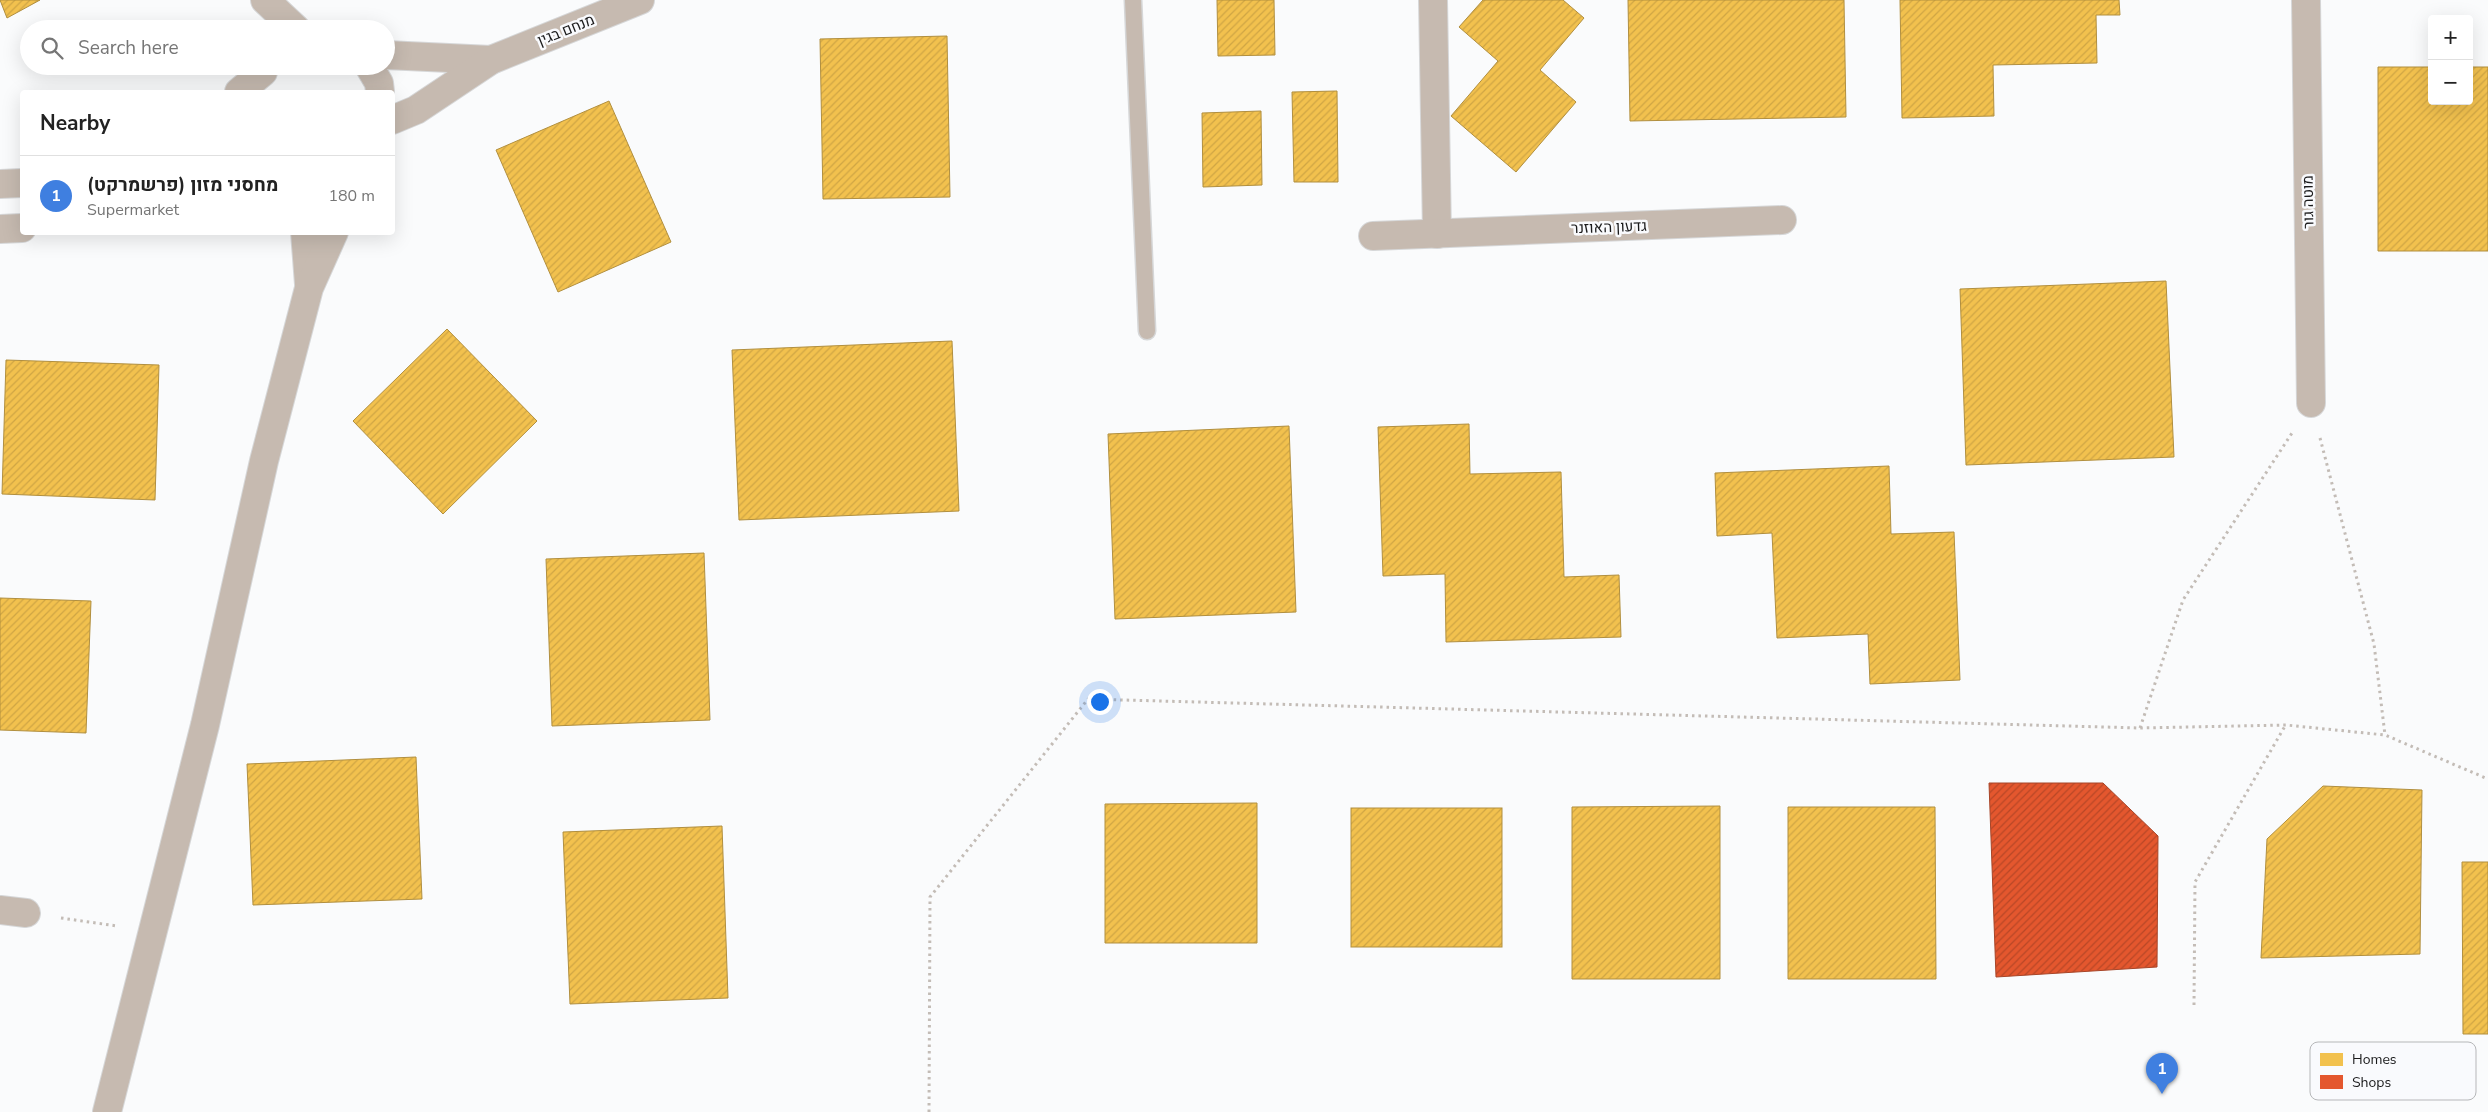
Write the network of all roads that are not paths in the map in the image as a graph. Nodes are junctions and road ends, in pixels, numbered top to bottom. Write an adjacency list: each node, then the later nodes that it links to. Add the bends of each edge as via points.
1 (265, 0): 6 (street)
2 (640, 0): 8 (street, מנחם בגין)
3 (1133, 0): 24 (lane)
4 (1433, 0): 19 (street)
5 (2306, 0): 25 (street, מוטה גור)
6 (286, 20)
7 (395, 55): 8 (street, מנחם בגין)
8 (492, 60): 13 (street, מנחם בגין, via 416,110)
9 (374, 75): 12 (street)
10 (261, 77): 11 (street)
11 (242, 90)
12 (380, 90)
13 (395, 119)
14 (20, 183): 15 (street)
15 (0, 184)
16 (1782, 220): 19 (street, גדעון האוזנר)
17 (20, 228): 18 (street)
18 (0, 229)
19 (1437, 234): 22 (street, גדעון האוזנר)
20 (305, 235): 23 (street)
21 (333, 235): 23 (street)
22 (1373, 236)
23 (309, 288): 26 (street, via 264,461 205,725)
24 (1148, 331)
25 (2311, 403)
26 (107, 1112)

